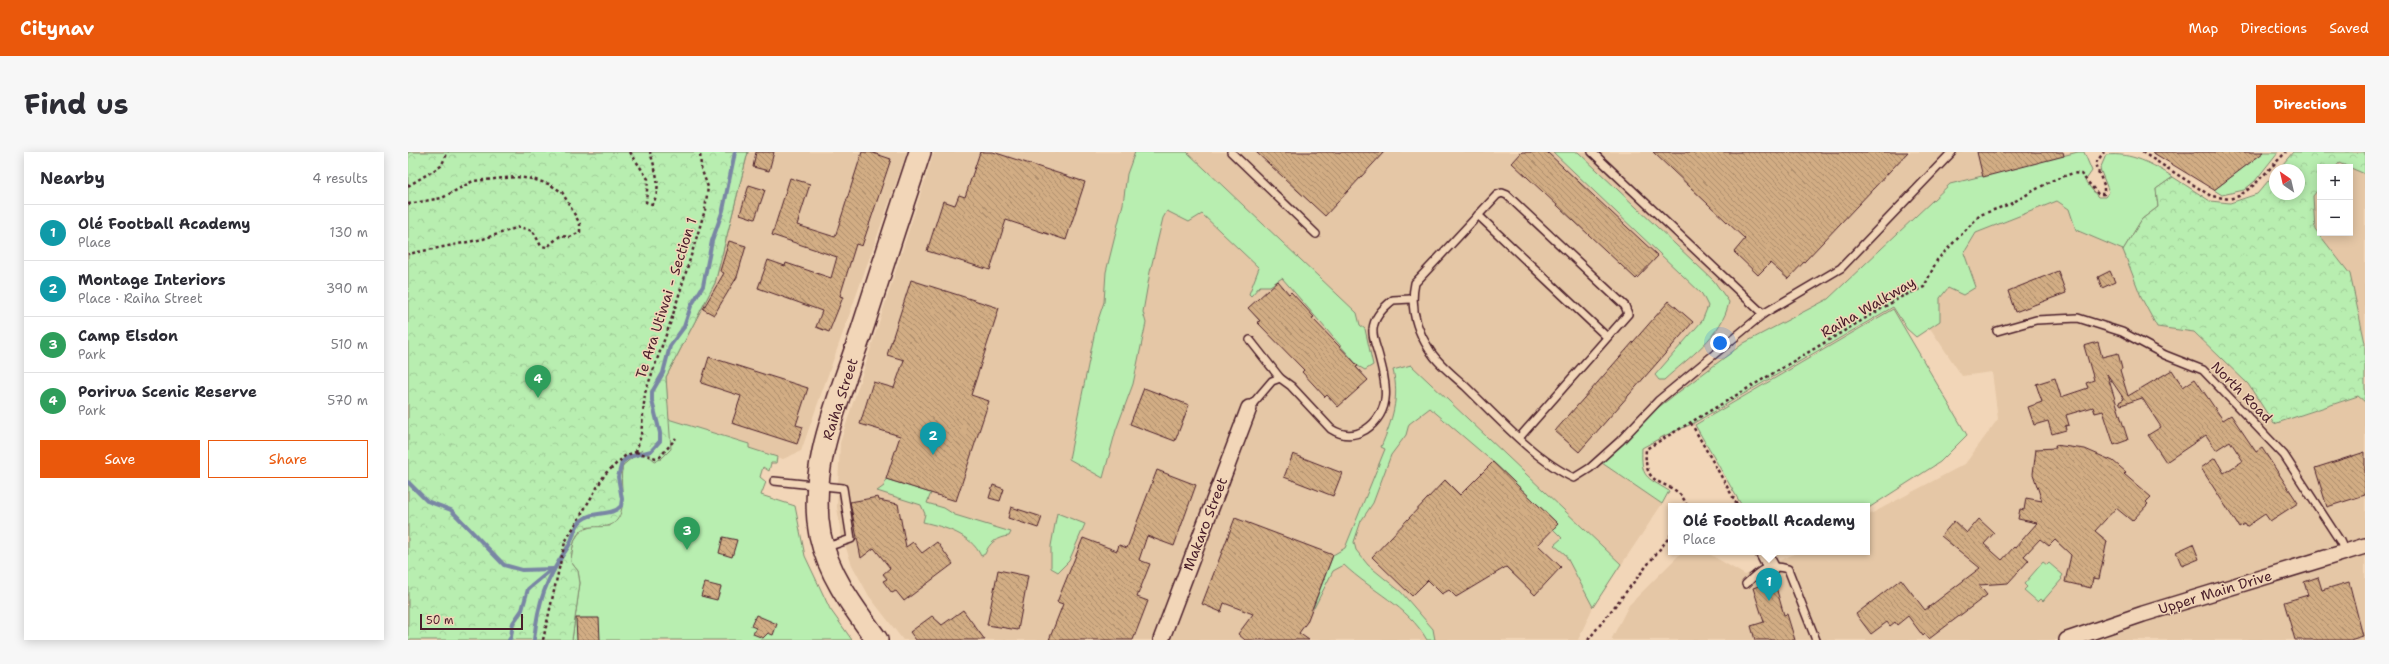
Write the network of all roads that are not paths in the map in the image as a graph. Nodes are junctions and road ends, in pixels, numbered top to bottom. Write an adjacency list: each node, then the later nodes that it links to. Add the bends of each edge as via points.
1 (920, 152): 16 (main road, Raiha Street, via 828,435)
2 (1231, 152): 6 (lane)
3 (1592, 152): 8 (lane)
4 (1952, 152): 8 (lane, via 1841,268)
5 (1478, 215): 7 (lane, via 1415,283); 10 (lane); 10 (lane, via 1497,195 1508,195 1625,306 1628,314)
6 (1316, 234)
7 (1411, 299): 12 (lane, via 1393,300 1382,311 1374,325 1374,338 1387,388 1385,407 1379,418 1360,433 1348,436 1331,429 1291,386); 14 (lane, via 1414,314 1430,351)
8 (1763, 314): 14 (lane, via 1659,400 1620,441 1590,468 1574,478 1557,470)
9 (1997, 331): 19 (lane, North Road, via 2043,319 2078,318 2122,332 2165,355 2203,370 2284,455)
10 (1607, 337): 14 (lane)
11 (1250, 340): 12 (lane)
12 (1280, 378): 13 (lane, via 1272,381)
13 (1249, 408): 24 (street, Makaro Street)
14 (1519, 438)
15 (774, 481): 16 (lane)
16 (817, 486): 18 (main road, Raiha Street, via 818,521); 18 (lane, via 843,488 851,539)
17 (2365, 546): 19 (street, Upper Main Drive)
18 (824, 548): 23 (main road, Raiha Street, via 840,587)
19 (2345, 552): 26 (street, Upper Main Drive)
20 (1765, 555): 21 (street)
21 (1771, 567): 22 (lane, via 1758,572); 25 (lane, via 1776,565 1788,569)
22 (1746, 584)
23 (877, 640)
24 (1161, 640)
25 (1816, 640)
26 (2067, 640)

